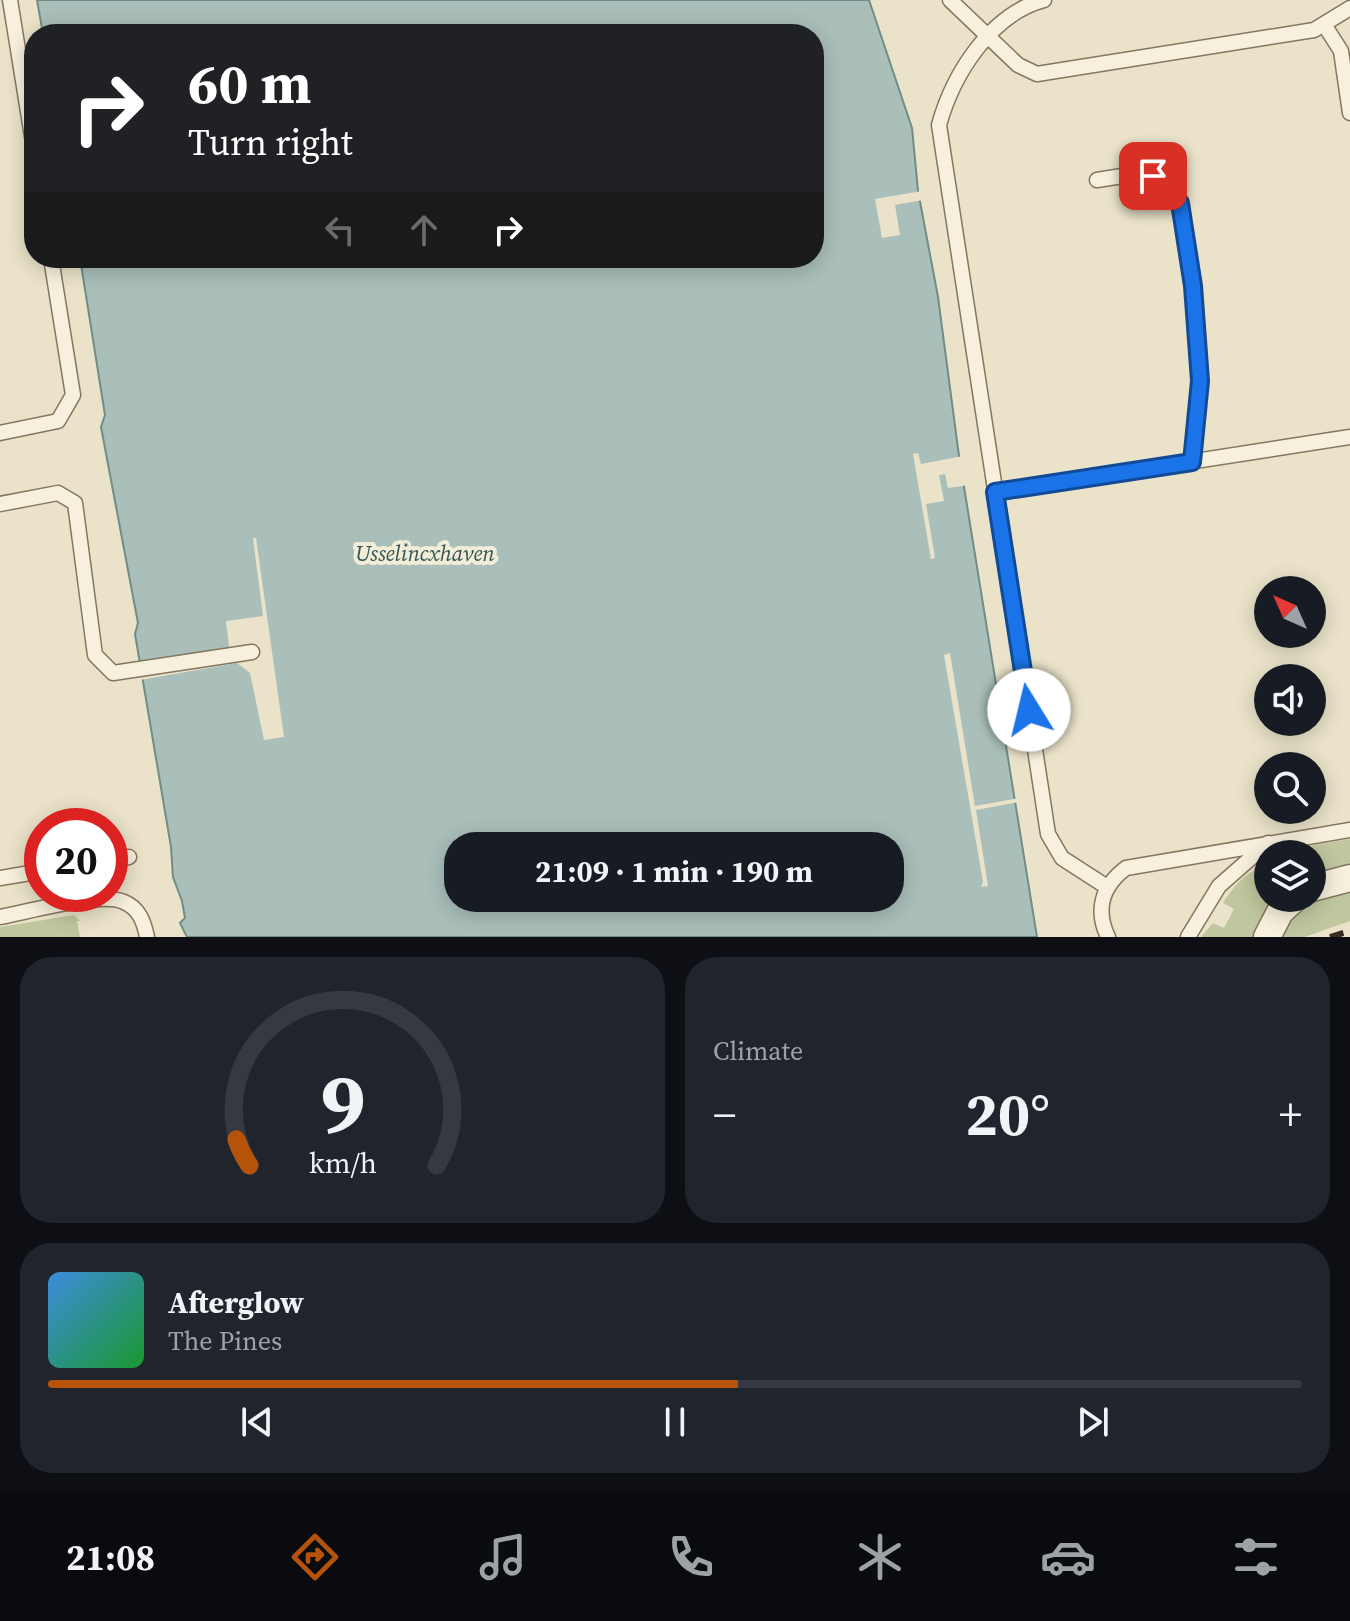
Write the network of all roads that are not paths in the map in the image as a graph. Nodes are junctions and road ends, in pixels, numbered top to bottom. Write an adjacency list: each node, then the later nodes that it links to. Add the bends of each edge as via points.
1 (10, 0): 6 (lane)
2 (950, 0): 8 (lane)
3 (1044, 0): 8 (lane, via 1007,16)
4 (1350, 8): 5 (lane)
5 (1325, 26): 8 (lane, via 1037,74 1018,65); 10 (lane, via 1341,51)
6 (16, 34): 7 (lane); 9 (lane)
7 (0, 36)
8 (988, 36): 16 (lane, via 951,93 939,125)
9 (24, 85)
10 (1350, 113)
11 (1097, 180): 15 (lane, via 1141,173 1164,182 1180,203 1200,381)
12 (53, 268): 13 (lane, via 73,395 58,421)
13 (0, 433)
14 (1350, 437): 15 (lane)
15 (1192, 462): 16 (lane)
16 (995, 492): 27 (lane, via 1048,834 1062,858)
17 (0, 504): 18 (lane, via 58,493 75,503 95,655 113,673)
18 (252, 652)
19 (1350, 830): 20 (lane)
20 (1307, 840)
21 (1254, 850): 27 (lane, via 1138,864 1115,876)
22 (1254, 861): 32 (lane, via 1219,886)
23 (24, 874): 24 (lane)
24 (0, 878)
25 (1350, 878): 26 (street)
26 (1326, 884)
27 (1107, 887): 31 (lane, via 1101,912)
28 (1282, 912): 33 (street)
29 (0, 917): 30 (lane, via 112,898 135,909)
30 (147, 937)
31 (1108, 937)
32 (1188, 937)
33 (1267, 937)

